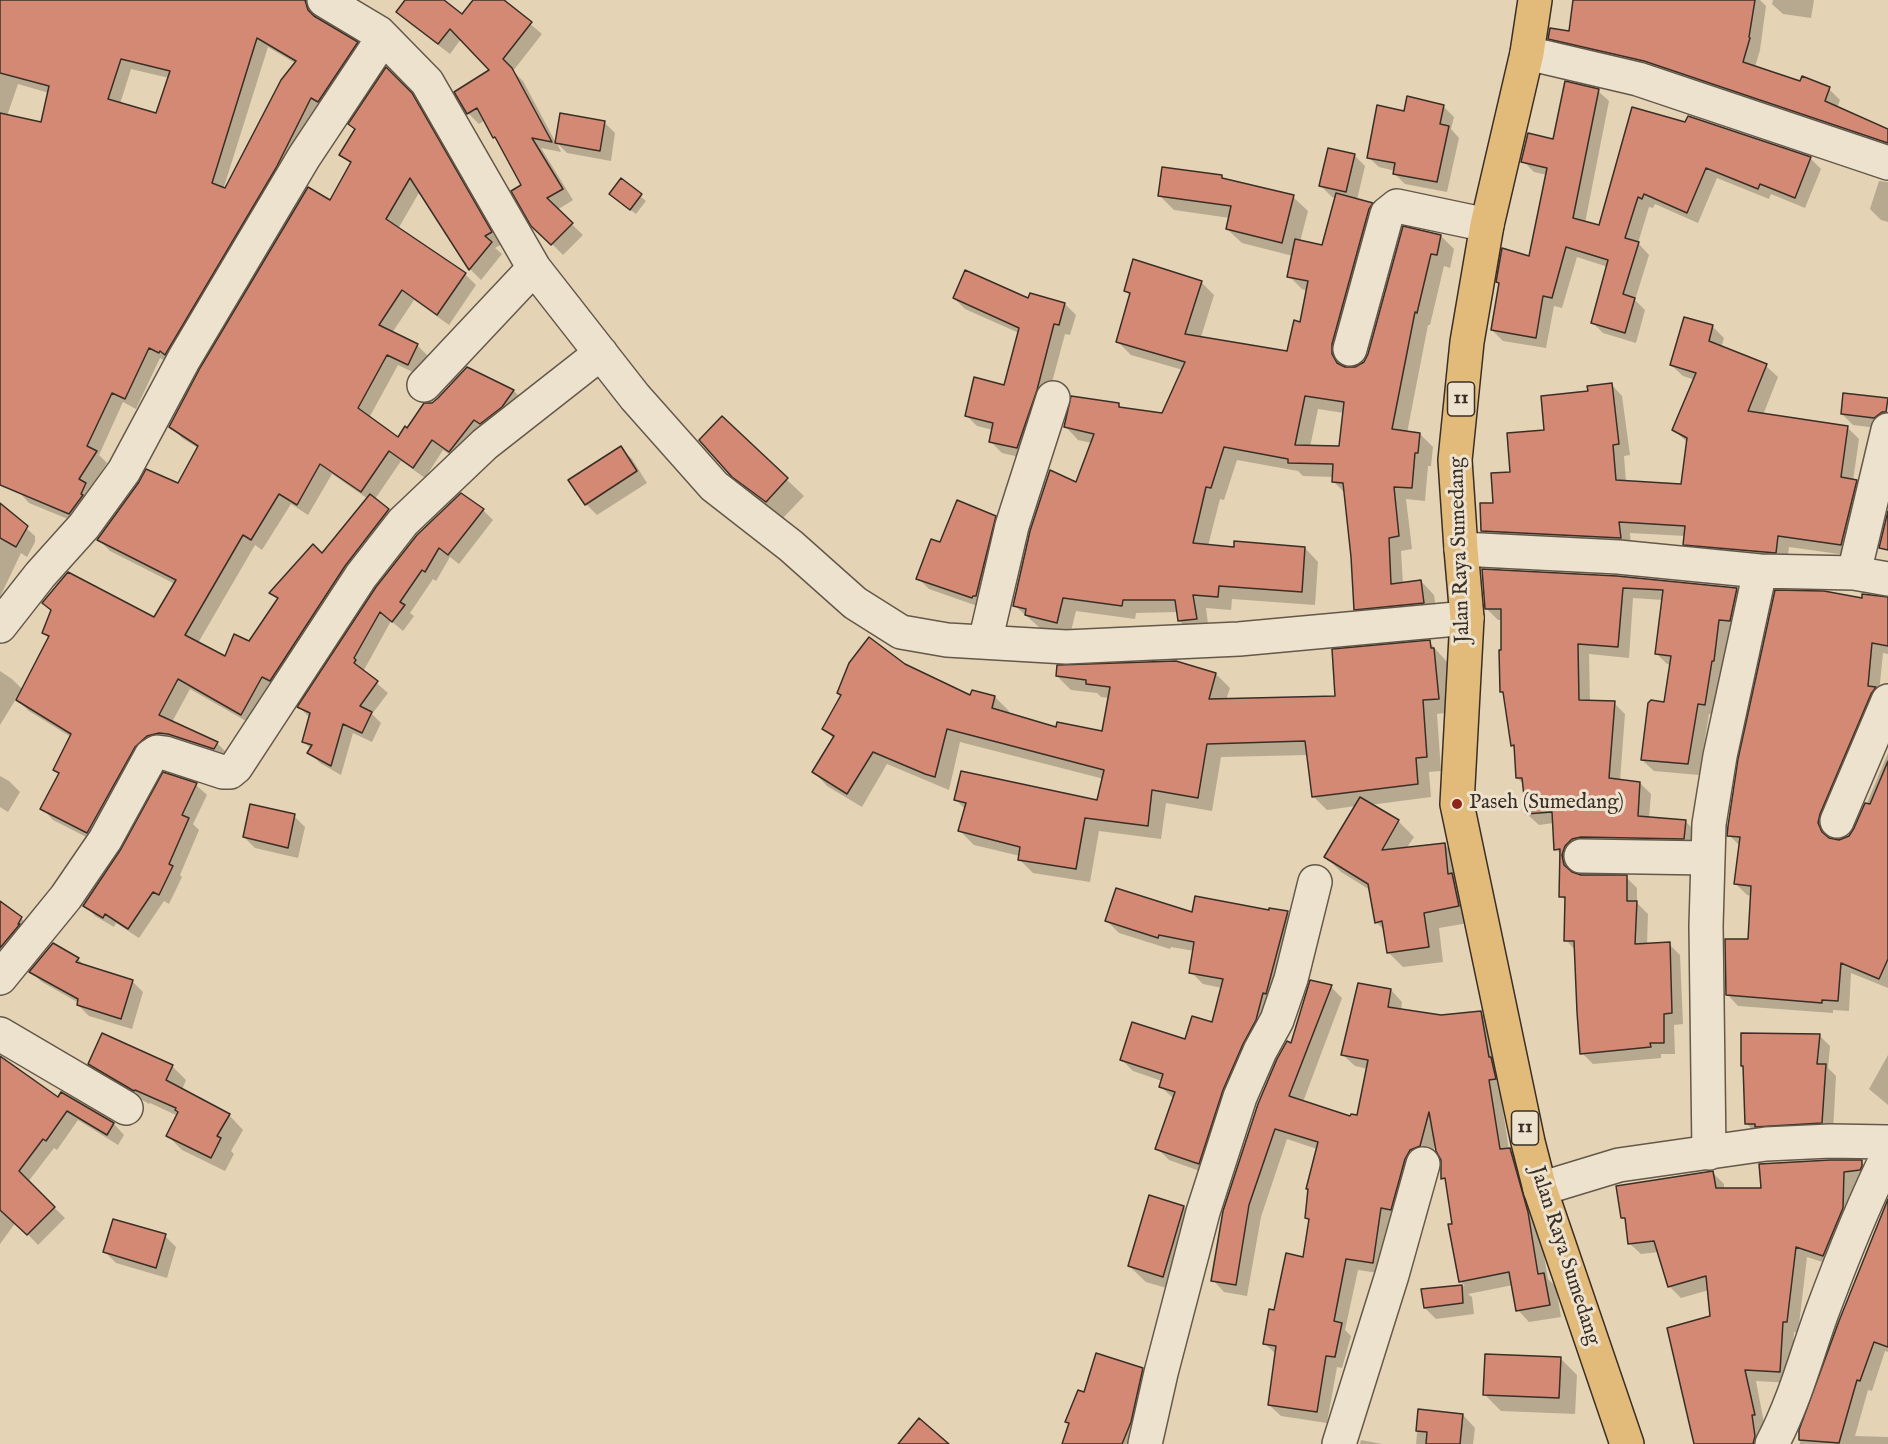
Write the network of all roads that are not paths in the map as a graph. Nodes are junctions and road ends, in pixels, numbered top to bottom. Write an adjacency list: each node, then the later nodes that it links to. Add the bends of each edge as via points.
1 (324, 0): 3 (street)
2 (1535, 0): 4 (highway, Jalan Raya Sumedang / 11)
3 (383, 38): 7 (street, via 427,82); 17 (street, via 303,157 184,359 124,471 84,526)
4 (1527, 53): 5 (street, via 1638,79); 6 (highway, Jalan Raya Sumedang / 11)
5 (1888, 163)
6 (1487, 225): 8 (street, via 1397,206 1392,209 1387,214); 13 (highway, Jalan Raya Sumedang / 11, via 1467,342 1455,460)
7 (534, 268): 9 (street); 10 (street)
8 (1350, 349)
9 (601, 353): 20 (street, via 714,486 855,603 901,632); 26 (street, via 485,444 403,522 361,576 236,767 223,772 165,753 151,756 105,840 66,897)
10 (424, 386)
11 (1053, 398): 20 (street, via 1012,526)
12 (1888, 430): 15 (street)
13 (1461, 549): 14 (street, via 1618,557); 18 (highway, Jalan Raya Sumedang / 11)
14 (1760, 571): 15 (street); 24 (street, via 1720,756)
15 (1854, 573): 16 (street)
16 (1888, 579)
17 (10, 594): 19 (street)
18 (1467, 618): 20 (street, via 1239,639 1066,647); 33 (highway, Jalan Raya Sumedang / 11, via 1456,804)
19 (0, 626)
20 (985, 642)
21 (1888, 701): 22 (street)
22 (1837, 821)
23 (1581, 856): 24 (street)
24 (1708, 858): 30 (street)
25 (1316, 882): 34 (street, via 1291,979 1240,1097 1203,1212)
26 (0, 978)
27 (0, 1034): 28 (street)
28 (126, 1108)
29 (1888, 1142): 30 (street, via 1766,1144)
30 (1709, 1153): 33 (street, via 1619,1165)
31 (1888, 1155): 37 (street, via 1863,1205 1788,1413)
32 (1423, 1164): 35 (street)
33 (1540, 1189): 36 (highway, Jalan Raya Sumedang / 11)
34 (1145, 1444)
35 (1339, 1444)
36 (1627, 1444)
37 (1772, 1444)

